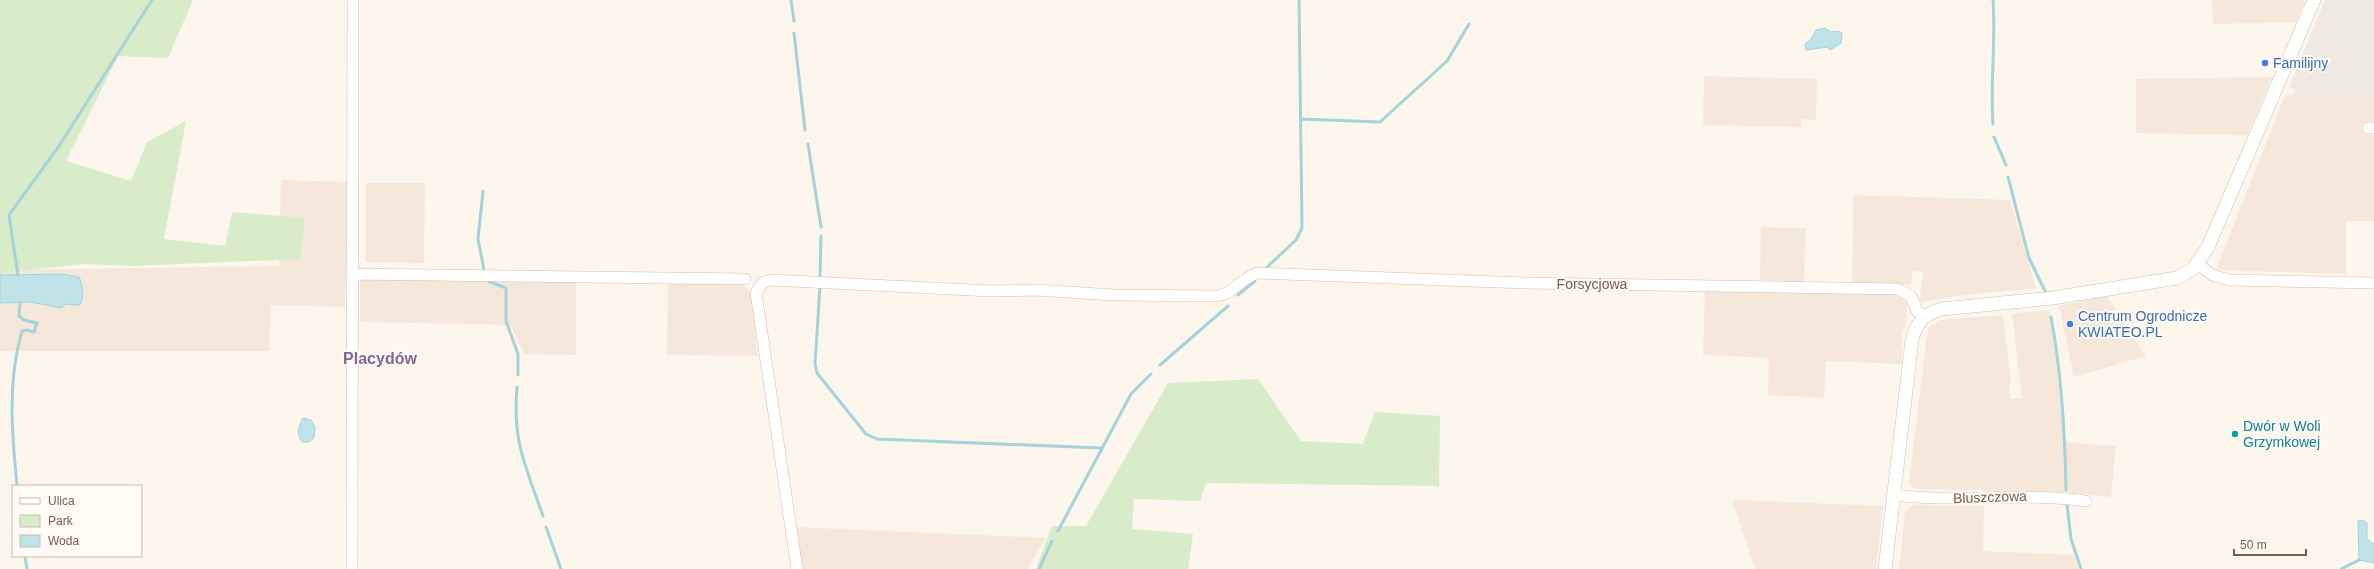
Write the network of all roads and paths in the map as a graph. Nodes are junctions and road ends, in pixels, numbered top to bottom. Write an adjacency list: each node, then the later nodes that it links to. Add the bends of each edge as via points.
1 (353, 0): 4 (street)
2 (2314, 0): 3 (street, via 2208,247)
3 (2198, 264): 6 (street, via 2212,275 2229,280); 7 (street, via 2177,278 2052,298 1946,308)
4 (353, 274): 5 (street); 10 (street)
5 (745, 279)
6 (2374, 283)
7 (1924, 317): 8 (street, via 1917,326 1912,340); 11 (street, Forsycjowa, via 1917,311 1911,296 1897,289 1525,283 1257,273 1247,276 1234,290 1218,296 991,291 771,280 762,283 756,293)
8 (1894, 494): 9 (street, Bluszczowa, via 1959,499 2057,497); 12 (street)
9 (2086, 500)
10 (352, 569)
11 (797, 569)
12 (1885, 569)

